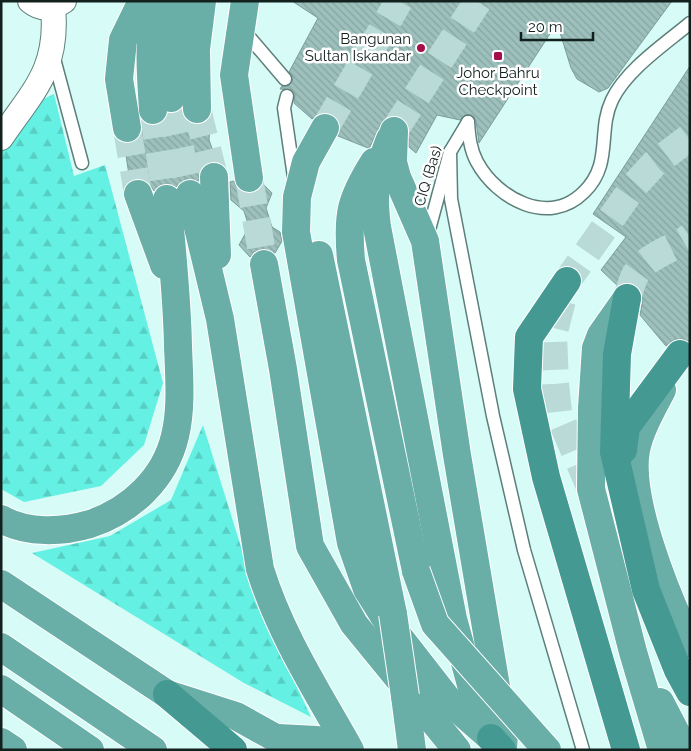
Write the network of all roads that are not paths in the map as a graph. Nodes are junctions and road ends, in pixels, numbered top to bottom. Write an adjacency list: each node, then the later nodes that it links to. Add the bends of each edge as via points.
1 (30, 1): 7 (street, via 42,8)
2 (142, 1): 14 (highway, via 123,40 120,79)
3 (160, 1): 13 (highway, via 152,22 150,57)
4 (182, 1): 13 (highway, via 172,36 169,68)
5 (202, 1): 13 (highway, via 196,49)
6 (244, 1): 9 (highway)
7 (59, 4): 10 (street)
8 (690, 23): 17 (lane, CIQ (Bas), via 620,86 606,118 604,155 598,175 583,193 566,203 534,207 502,193 478,163 470,146 468,122)
9 (241, 28): 11 (lane); 20 (highway, via 234,75)
10 (52, 52): 16 (street, via 46,70); 18 (lane)
11 (285, 79)
12 (287, 96): 22 (lane, via 284,108)
13 (173, 109)
14 (127, 128)
15 (394, 131): 23 (highway, via 393,162 397,177); 40 (highway, via 376,176 374,203 377,227 455,628 473,692); 49 (highway, bridge, via 356,190 348,234 416,571 435,624)
16 (1, 138)
17 (450, 152): 23 (lane, CIQ (Bas)); 50 (lane, via 451,199 493,416 524,550)
18 (82, 163)
19 (214, 177): 27 (highway)
20 (250, 178)
21 (138, 194): 26 (highway)
22 (297, 196): 40 (highway, via 296,232 351,543 367,589 389,624 443,693); 41 (highway, bridge, via 306,162 325,128 313,185 314,231 393,614)
23 (426, 241): 40 (highway, bridge, via 457,455 504,734)
24 (264, 264): 48 (highway, via 310,546 354,624)
25 (567, 281): 51 (highway, via 529,336 527,389 546,477)
26 (177, 299): 27 (highway, via 179,196); 30 (highway, via 179,400 175,437 160,472 139,497 109,518 76,528 45,530 11,525)
27 (220, 318): 47 (highway, via 260,569 270,603)
28 (680, 354): 29 (highway, via 626,427)
29 (627, 478): 32 (highway, via 639,502 668,594); 34 (highway, via 614,452 617,354 628,298 601,335 596,348 591,489); 36 (highway, via 646,590)
30 (1, 520)
31 (1, 584): 37 (highway)
32 (690, 644)
33 (1, 647): 44 (highway)
34 (634, 652): 52 (highway); 53 (highway)
35 (1, 690): 43 (highway)
36 (690, 692)
37 (167, 694): 39 (highway, via 236,716); 45 (highway)
38 (1, 742): 42 (highway)
39 (286, 744): 46 (highway, via 317,740)
40 (499, 746)
41 (411, 748)
42 (13, 750)
43 (90, 750)
44 (152, 750)
45 (233, 750)
46 (334, 750)
47 (350, 750)
48 (457, 750)
49 (547, 750)
50 (583, 750)
51 (626, 750)
52 (662, 750)
53 (686, 750)

